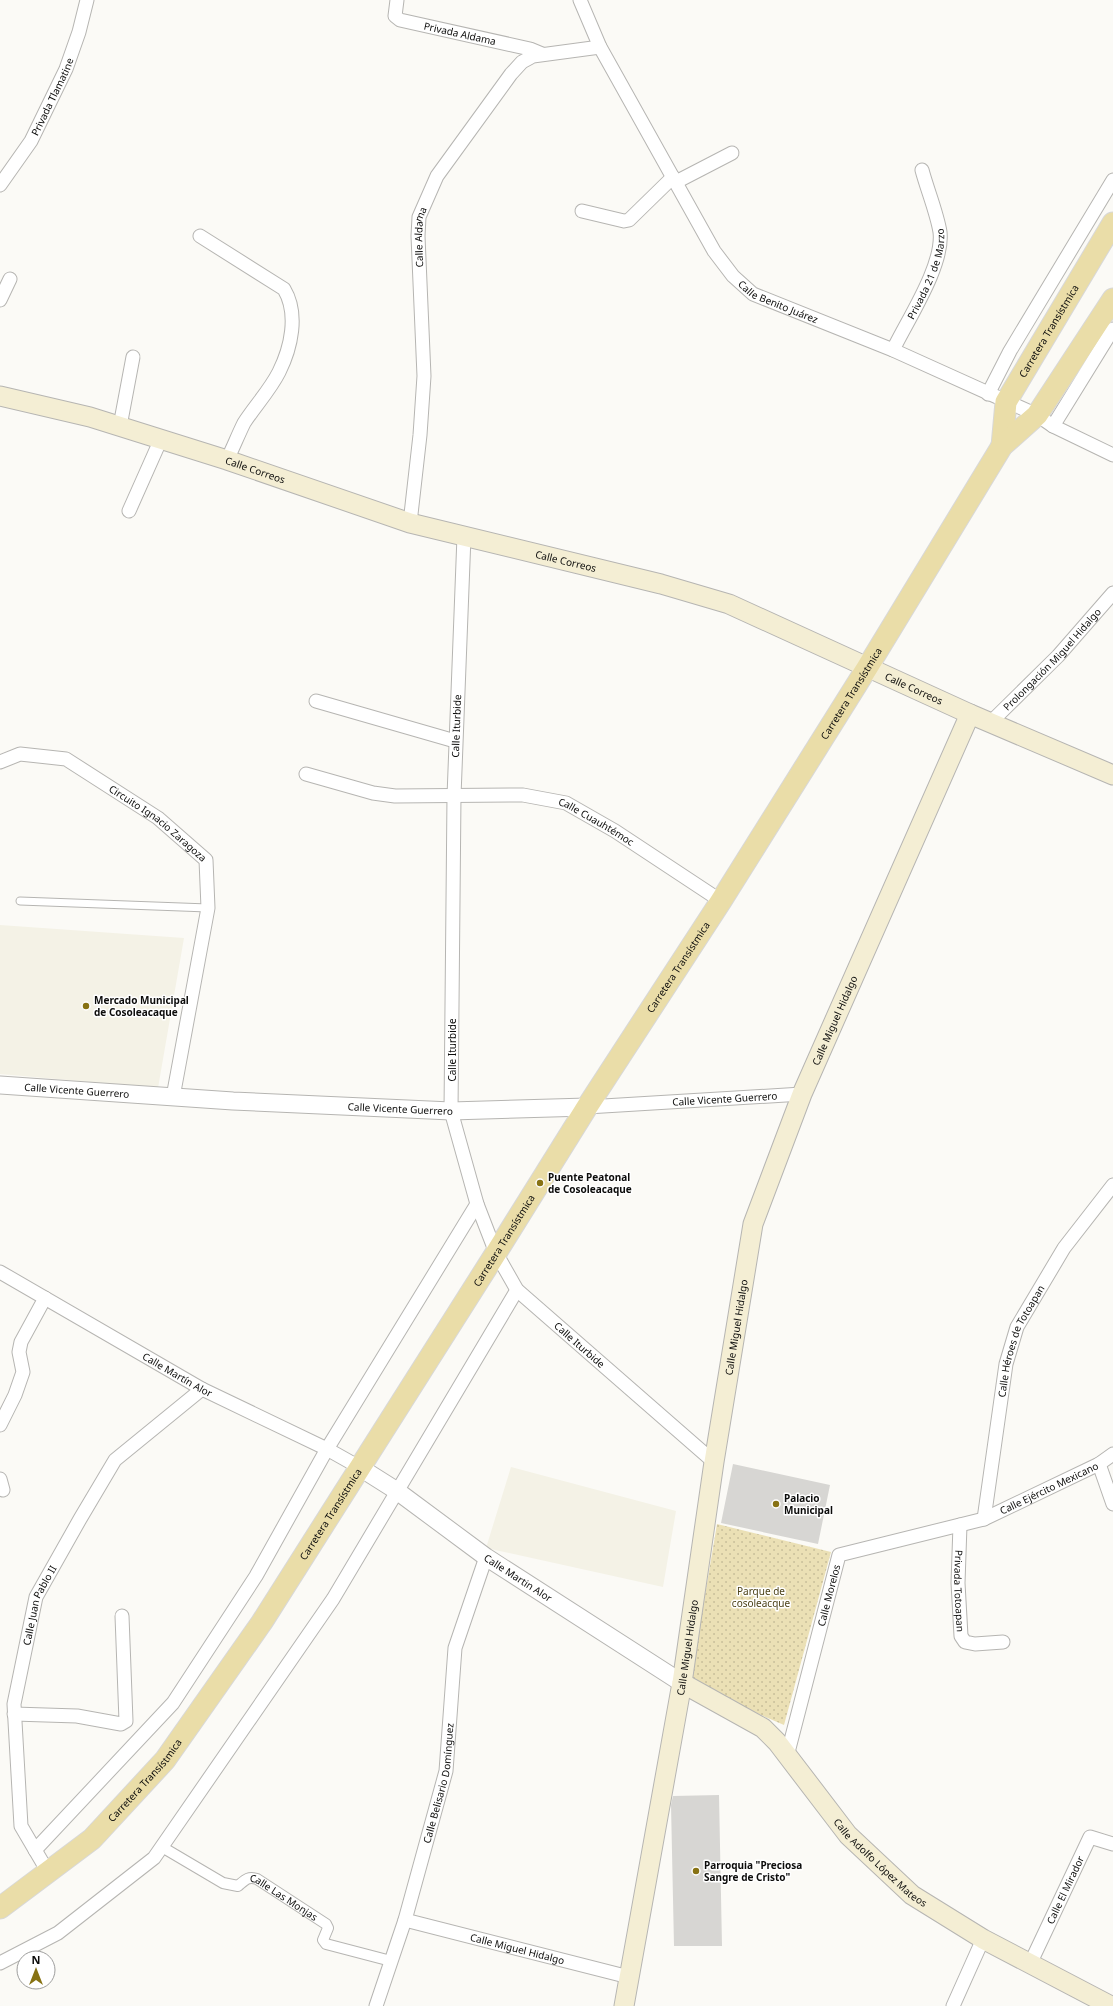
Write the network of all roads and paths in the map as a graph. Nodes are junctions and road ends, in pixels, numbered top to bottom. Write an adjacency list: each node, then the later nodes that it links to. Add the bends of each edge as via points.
1 (87, 0): 10 (street, Privada Tlamatine, via 66,70 31,141)
2 (397, 0): 5 (street, Privada Aldama, via 395,16 400,20 530,49)
3 (580, 0): 4 (street, Calle Benito Juárez)
4 (600, 47): 5 (street, Calle Aldama); 8 (street, Calle Benito Juárez)
5 (542, 54): 29 (street, Calle Aldama, via 522,62 511,74 450,156 431,188 420,217 418,236 424,376)
6 (732, 152): 8 (street)
7 (922, 170): 18 (street, Privada 21 de Marzo, via 940,231 940,247 932,272)
8 (674, 180): 11 (street, via 629,220); 18 (street, Calle Benito Juárez, via 714,251 733,276 753,294)
9 (1113, 180): 21 (street, via 1010,351)
10 (0, 185)
11 (582, 211)
12 (1113, 223): 21 (main road, Carretera Transístmica)
13 (200, 236): 27 (street, via 284,289 292,311 292,328 279,372 244,424)
14 (10, 280): 16 (street)
15 (1113, 299): 22 (main road, Carretera Transístmica)
16 (0, 300)
17 (1113, 329): 22 (street)
18 (893, 350): 21 (street, Calle Benito Juárez)
19 (133, 358): 23 (street)
20 (0, 396): 23 (main road, Calle Correos)
21 (997, 398): 22 (street, Calle Benito Juárez); 25 (main road, Carretera Transístmica)
22 (1045, 420): 25 (main road, Carretera Transístmica); 26 (street, Calle Benito Juárez)
23 (120, 426): 24 (main road, Calle Correos)
24 (161, 439): 27 (main road, Calle Correos); 28 (street)
25 (1002, 446): 32 (main road, Carretera Transístmica)
26 (1113, 455)
27 (227, 460): 29 (main road, Calle Correos)
28 (129, 511)
29 (410, 523): 30 (main road, Calle Correos)
30 (464, 536): 32 (main road, Calle Correos, via 661,584 729,604); 36 (street, Calle Iturbide)
31 (1113, 593): 35 (street, Prolongación Miguel Hidalgo, via 1058,656)
32 (867, 668): 34 (main road, Calle Correos); 42 (main road, Carretera Transístmica)
33 (316, 701): 36 (street)
34 (970, 714): 35 (main road, Calle Correos); 45 (main road, Calle Miguel Hidalgo)
35 (990, 723): 39 (main road, Calle Correos)
36 (455, 741): 40 (street, Calle Iturbide)
37 (0, 762): 43 (street, Circuito Ignacio Zaragoza, via 20,754 66,759 158,818 206,860)
38 (306, 774): 40 (street, Calle Cuauhtémoc, via 373,793 395,796)
39 (1113, 775)
40 (454, 796): 42 (street, Calle Cuauhtémoc, via 523,795 566,803); 48 (street, Calle Iturbide)
41 (20, 901): 43 (lane)
42 (721, 901): 47 (main road, Carretera Transístmica)
43 (208, 908): 46 (street, Circuito Ignacio Zaragoza)
44 (0, 1084): 46 (street, Calle Vicente Guerrero)
45 (802, 1094): 47 (street, Calle Vicente Guerrero); 59 (main road, Calle Miguel Hidalgo, via 753,1224)
46 (172, 1097): 48 (street, Calle Vicente Guerrero)
47 (587, 1107): 48 (street, Calle Vicente Guerrero); 51 (main road, Carretera Transístmica)
48 (451, 1111): 50 (street, Calle Iturbide)
49 (1113, 1185): 64 (street, Calle Héroes de Totoapan, via 1064,1248 1017,1327 1006,1364)
50 (477, 1204): 51 (street, Calle Iturbide); 57 (street)
51 (496, 1253): 53 (street, Calle Iturbide); 61 (main road, Carretera Transístmica)
52 (0, 1272): 54 (street, Calle Martín Alor)
53 (517, 1290): 59 (street, Calle Iturbide); 62 (street)
54 (45, 1298): 55 (street, Calle Martín Alor); 56 (street, via 21,1342 19,1352 23,1372 16,1395)
55 (202, 1389): 57 (street, Calle Martín Alor); 70 (street, Calle Juan Pablo II, via 115,1460 80,1519 36,1597)
56 (0, 1425)
57 (327, 1449): 61 (street, Calle Martín Alor); 74 (street, via 256,1576 172,1703)
58 (1113, 1454): 60 (street, Calle Ejército Mexicano)
59 (714, 1462): 69 (main road, Calle Miguel Hidalgo)
60 (1099, 1464): 63 (street); 64 (street, Calle Ejército Mexicano)
61 (359, 1467): 62 (street, Calle Martin Alor); 75 (main road, Carretera Transístmica, via 262,1622 165,1760 92,1839)
62 (397, 1491): 66 (street, Calle Martin Alor); 73 (street, via 333,1598)
63 (1113, 1504)
64 (984, 1519): 65 (street, Calle Morelos)
65 (960, 1525): 68 (street, Privada Totoapan, via 958,1583 961,1636 965,1642 975,1644); 71 (street, Calle Morelos, via 839,1556)
66 (486, 1557): 69 (street, Calle Martin Alor); 77 (street, Calle Belisario Domínguez, via 455,1648 446,1771)
67 (122, 1616): 70 (street, via 126,1721 121,1724 77,1716)
68 (1003, 1642)
69 (682, 1683): 71 (main road, Calle Adolfo López Mateos, via 763,1728); 82 (main road, Calle Miguel Hidalgo)
70 (14, 1714): 74 (street, Calle Juan Pablo II, via 21,1826)
71 (787, 1756): 78 (main road, Calle Adolfo López Mateos, via 848,1835 912,1896)
72 (1113, 1844): 81 (street, Calle El Mirador, via 1090,1837)
73 (162, 1847): 79 (street, Calle Las Monjas, via 223,1883 238,1886 246,1879 257,1879 326,1924 328,1928 323,1940 326,1944); 80 (street, via 154,1858 58,1933)
74 (35, 1850): 75 (street, Calle Juan Pablo II)
75 (48, 1872): 76 (main road, Carretera Transístmica)
76 (0, 1908)
77 (406, 1920): 79 (street, Calle Belisario Domínguez); 82 (street, Calle Miguel Hidalgo)
78 (983, 1939): 81 (main road, Calle Adolfo López Mateos); 85 (street)
79 (392, 1961): 83 (street, Calle Belisario Domínguez)
80 (0, 1963)
81 (1030, 1964): 86 (main road, Calle Adolfo López Mateos)
82 (629, 1977): 84 (main road, Calle Miguel Hidalgo)
83 (376, 2006)
84 (624, 2006)
85 (953, 2006)
86 (1110, 2006)

